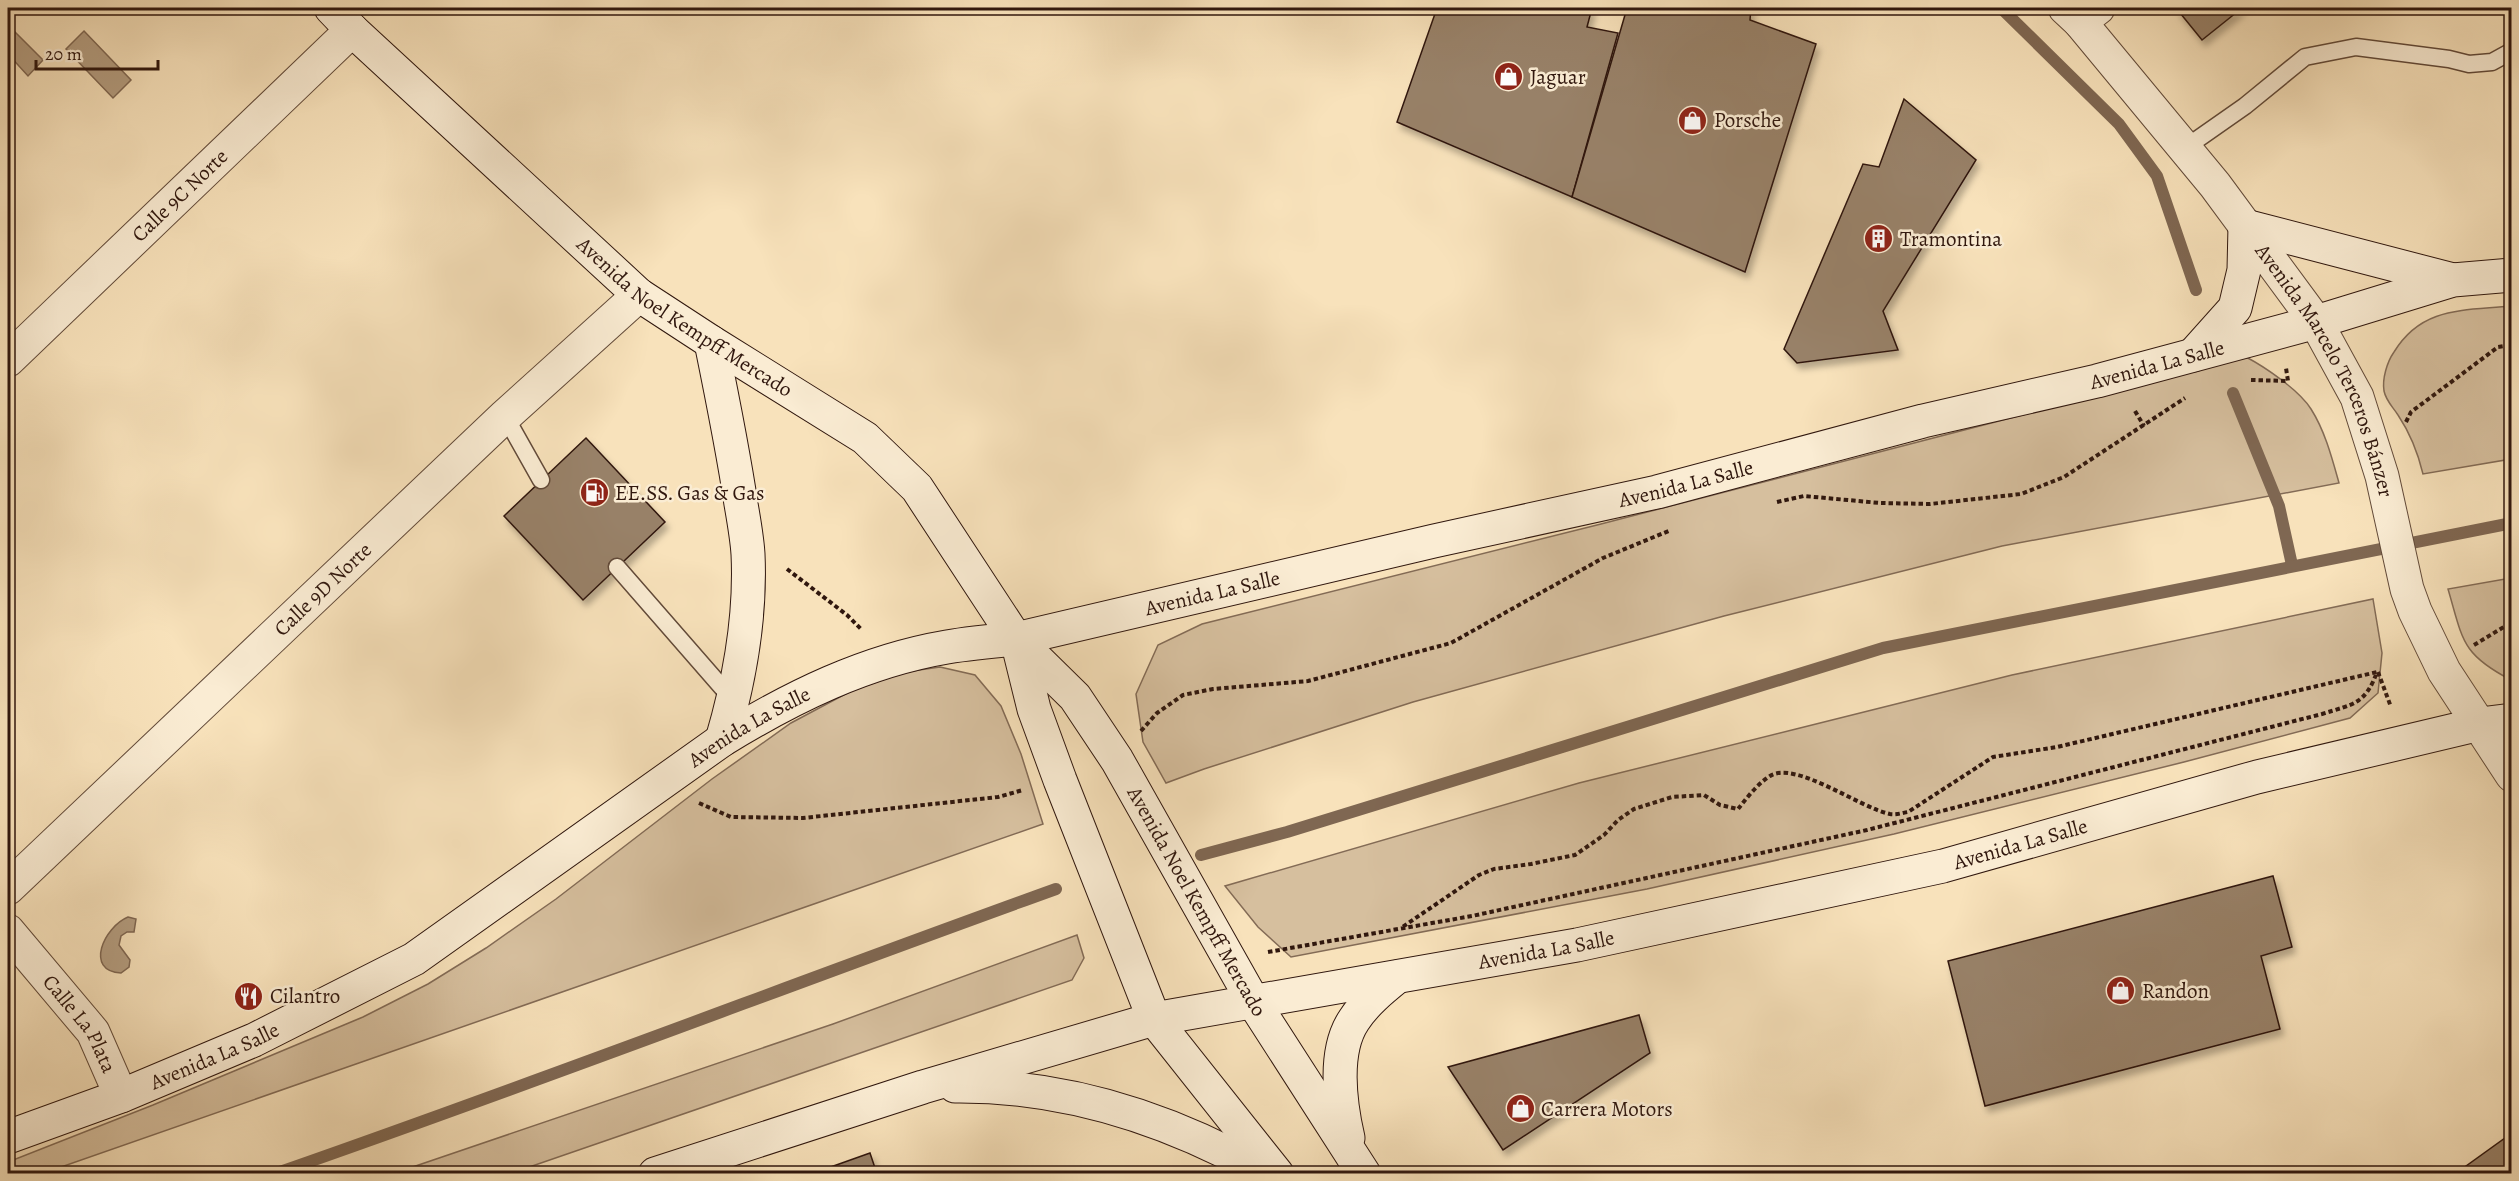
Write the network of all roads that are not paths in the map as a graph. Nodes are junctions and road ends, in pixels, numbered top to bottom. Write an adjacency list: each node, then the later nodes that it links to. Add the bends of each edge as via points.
1 (2081, 12): 4 (main road, Avenida Marcelo Terceros Bánzer)
2 (342, 19): 8 (main road, Avenida Noel Kempff Mercado); 12 (main road, Calle 9C Norte)
3 (2511, 51): 4 (lane, via 2492,62 2469,64 2356,47 2305,57)
4 (2185, 148): 5 (main road, Avenida Marcelo Terceros Bánzer)
5 (2245, 226): 7 (main road); 9 (main road, Avenida Marcelo Terceros Bánzer); 11 (main road, via 2244,270 2235,308)
6 (2511, 275): 7 (main road, Avenida La Salle)
7 (2454, 280): 9 (main road, Avenida La Salle)
8 (639, 295): 10 (main road, Avenida Noel Kempff Mercado); 13 (main road, Calle 9D Norte)
9 (2316, 322): 11 (main road, Avenida La Salle); 19 (main road, Avenida Marcelo Terceros Bánzer, via 2357,397 2382,476 2415,611 2444,671)
10 (711, 342): 16 (main road, Avenida Noel Kempff Mercado, via 865,438 917,488); 17 (main road, via 748,553 748,603)
11 (2193, 355): 16 (main road, Avenida La Salle, via 1657,492)
12 (8, 360)
13 (505, 416): 14 (lane); 22 (main road, Calle 9D Norte)
14 (541, 480)
15 (617, 567): 17 (lane)
16 (1016, 639): 20 (main road, Avenida La Salle, via 946,647 878,664 824,684); 25 (main road, Avenida Noel Kempff Mercado, via 1075,697 1120,765); 26 (main road, Avenida Noel Kempff Mercado, via 1034,709 1063,789)
17 (733, 700): 20 (main road)
18 (2511, 720): 19 (main road, Avenida La Salle)
19 (2480, 723): 21 (main road, Avenida Marcelo Terceros Bánzer); 24 (main road, Avenida La Salle, via 2257,777 1943,866 1577,945)
20 (722, 740): 28 (main road, Avenida La Salle, via 414,959 254,1040)
21 (2511, 775)
22 (8, 888)
23 (8, 931): 28 (main road, Calle La Plata, via 93,1032)
24 (1397, 977): 25 (main road, Avenida La Salle); 30 (main road, via 1352,1022 1341,1059 1340,1102)
25 (1254, 1003): 26 (main road, Avenida La Salle); 30 (main road, Avenida Noel Kempff Mercado)
26 (1154, 1019): 27 (main road, Avenida La Salle); 33 (main road, Avenida Noel Kempff Mercado)
27 (923, 1087): 31 (main road, Avenida La Salle); 32 (main road, via 977,1086 1085,1101 1137,1114 1188,1133)
28 (122, 1096): 29 (main road, Avenida La Salle)
29 (8, 1137)
30 (1358, 1165)
31 (675, 1170)
32 (1268, 1173)
33 (1277, 1173)

